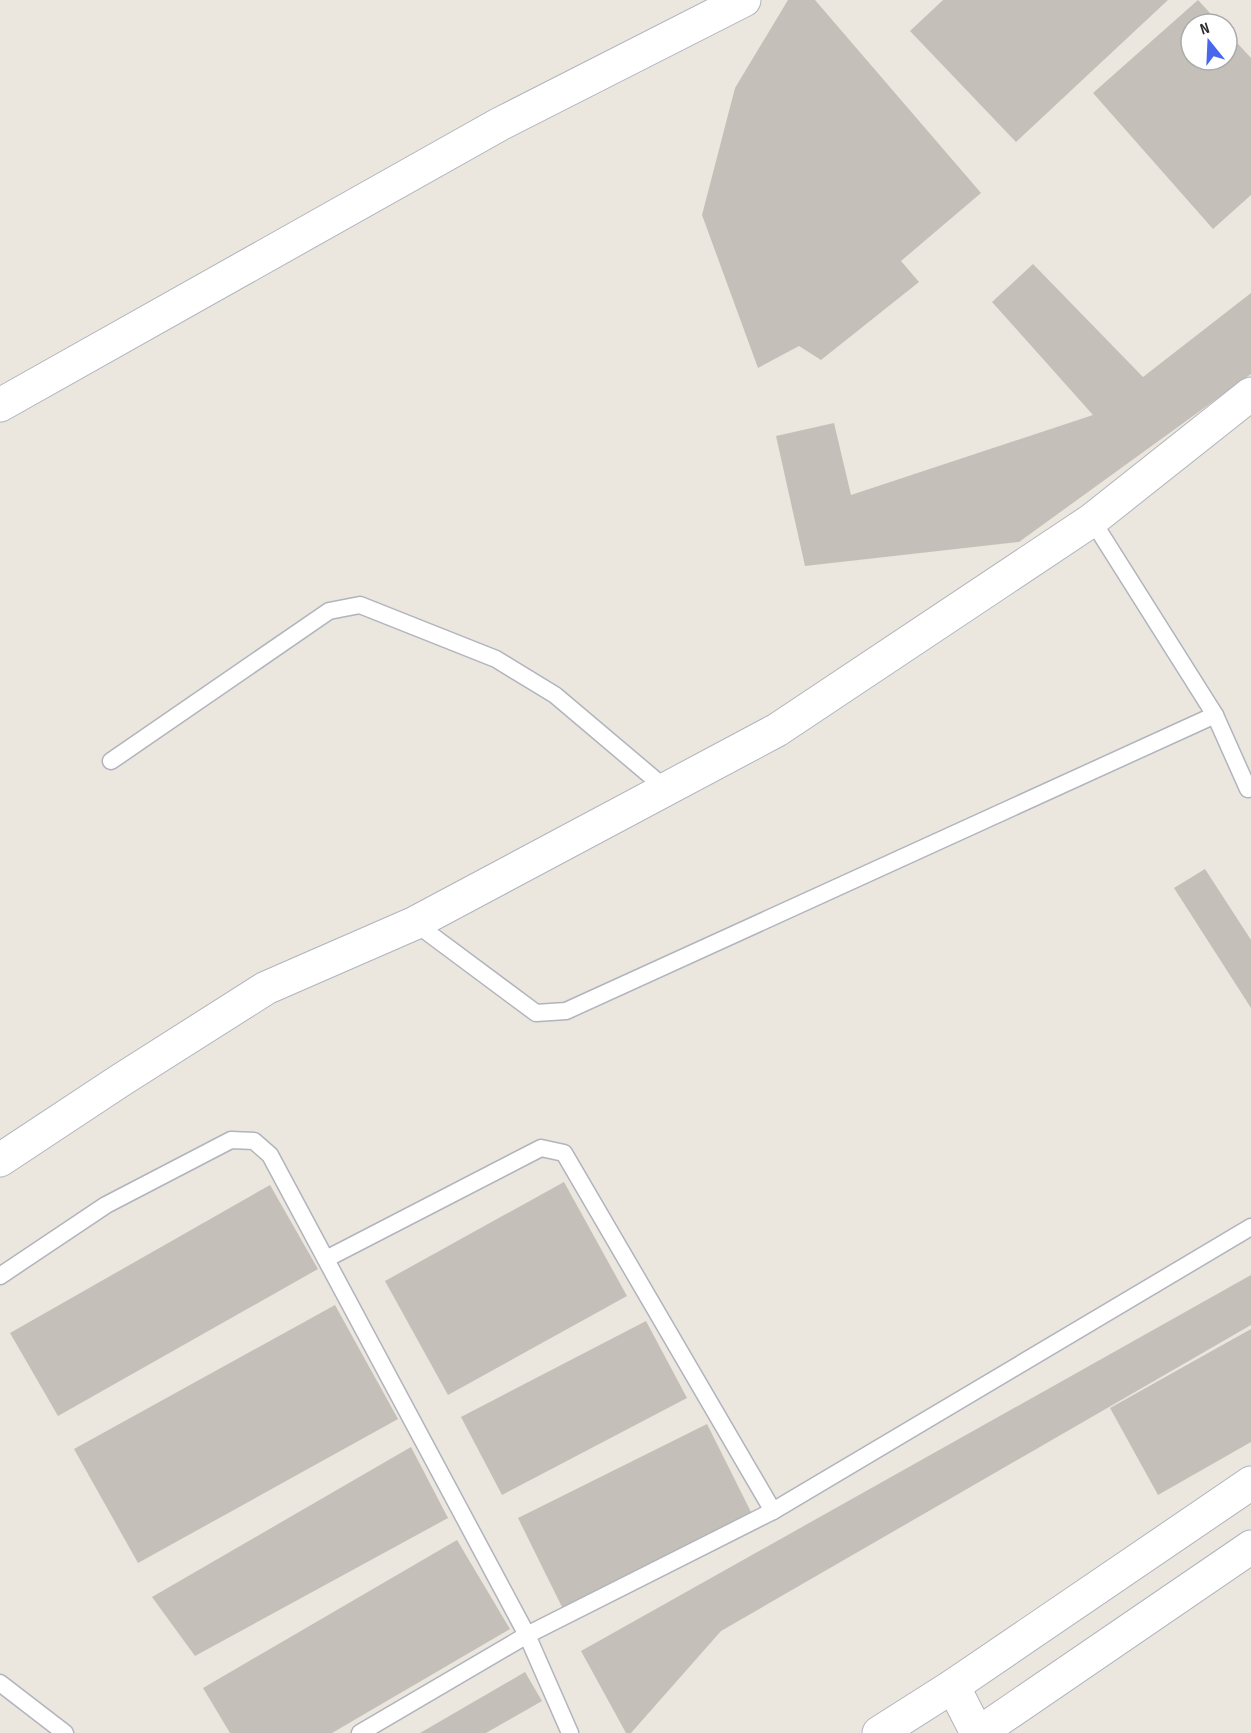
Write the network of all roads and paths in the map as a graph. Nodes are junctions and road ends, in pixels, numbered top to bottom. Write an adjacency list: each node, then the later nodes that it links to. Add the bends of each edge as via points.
1 (744, 0): 3 (street, via 500,124)
2 (1251, 394): 4 (street)
3 (0, 405)
4 (1092, 520): 5 (lane); 7 (street, via 777,730)
5 (1215, 715): 8 (lane); 9 (lane, via 566,1011 536,1013)
6 (111, 760): 7 (lane, via 329,611 360,605 496,659 555,696)
7 (665, 788): 9 (street)
8 (1248, 789)
9 (415, 923): 10 (street, via 266,988)
10 (0, 1160)
11 (1251, 1227): 15 (lane)
12 (326, 1259): 13 (lane, via 270,1155 254,1141 231,1140 106,1205); 15 (lane, via 541,1149 564,1153); 17 (lane)
13 (0, 1276)
14 (1251, 1483): 19 (street)
15 (773, 1510): 17 (lane)
16 (1251, 1547): 24 (street)
17 (527, 1635): 21 (lane); 22 (lane)
18 (0, 1683): 20 (lane)
19 (953, 1686): 23 (street); 24 (street)
20 (65, 1733)
21 (360, 1733)
22 (570, 1733)
23 (879, 1733)
24 (978, 1733)

